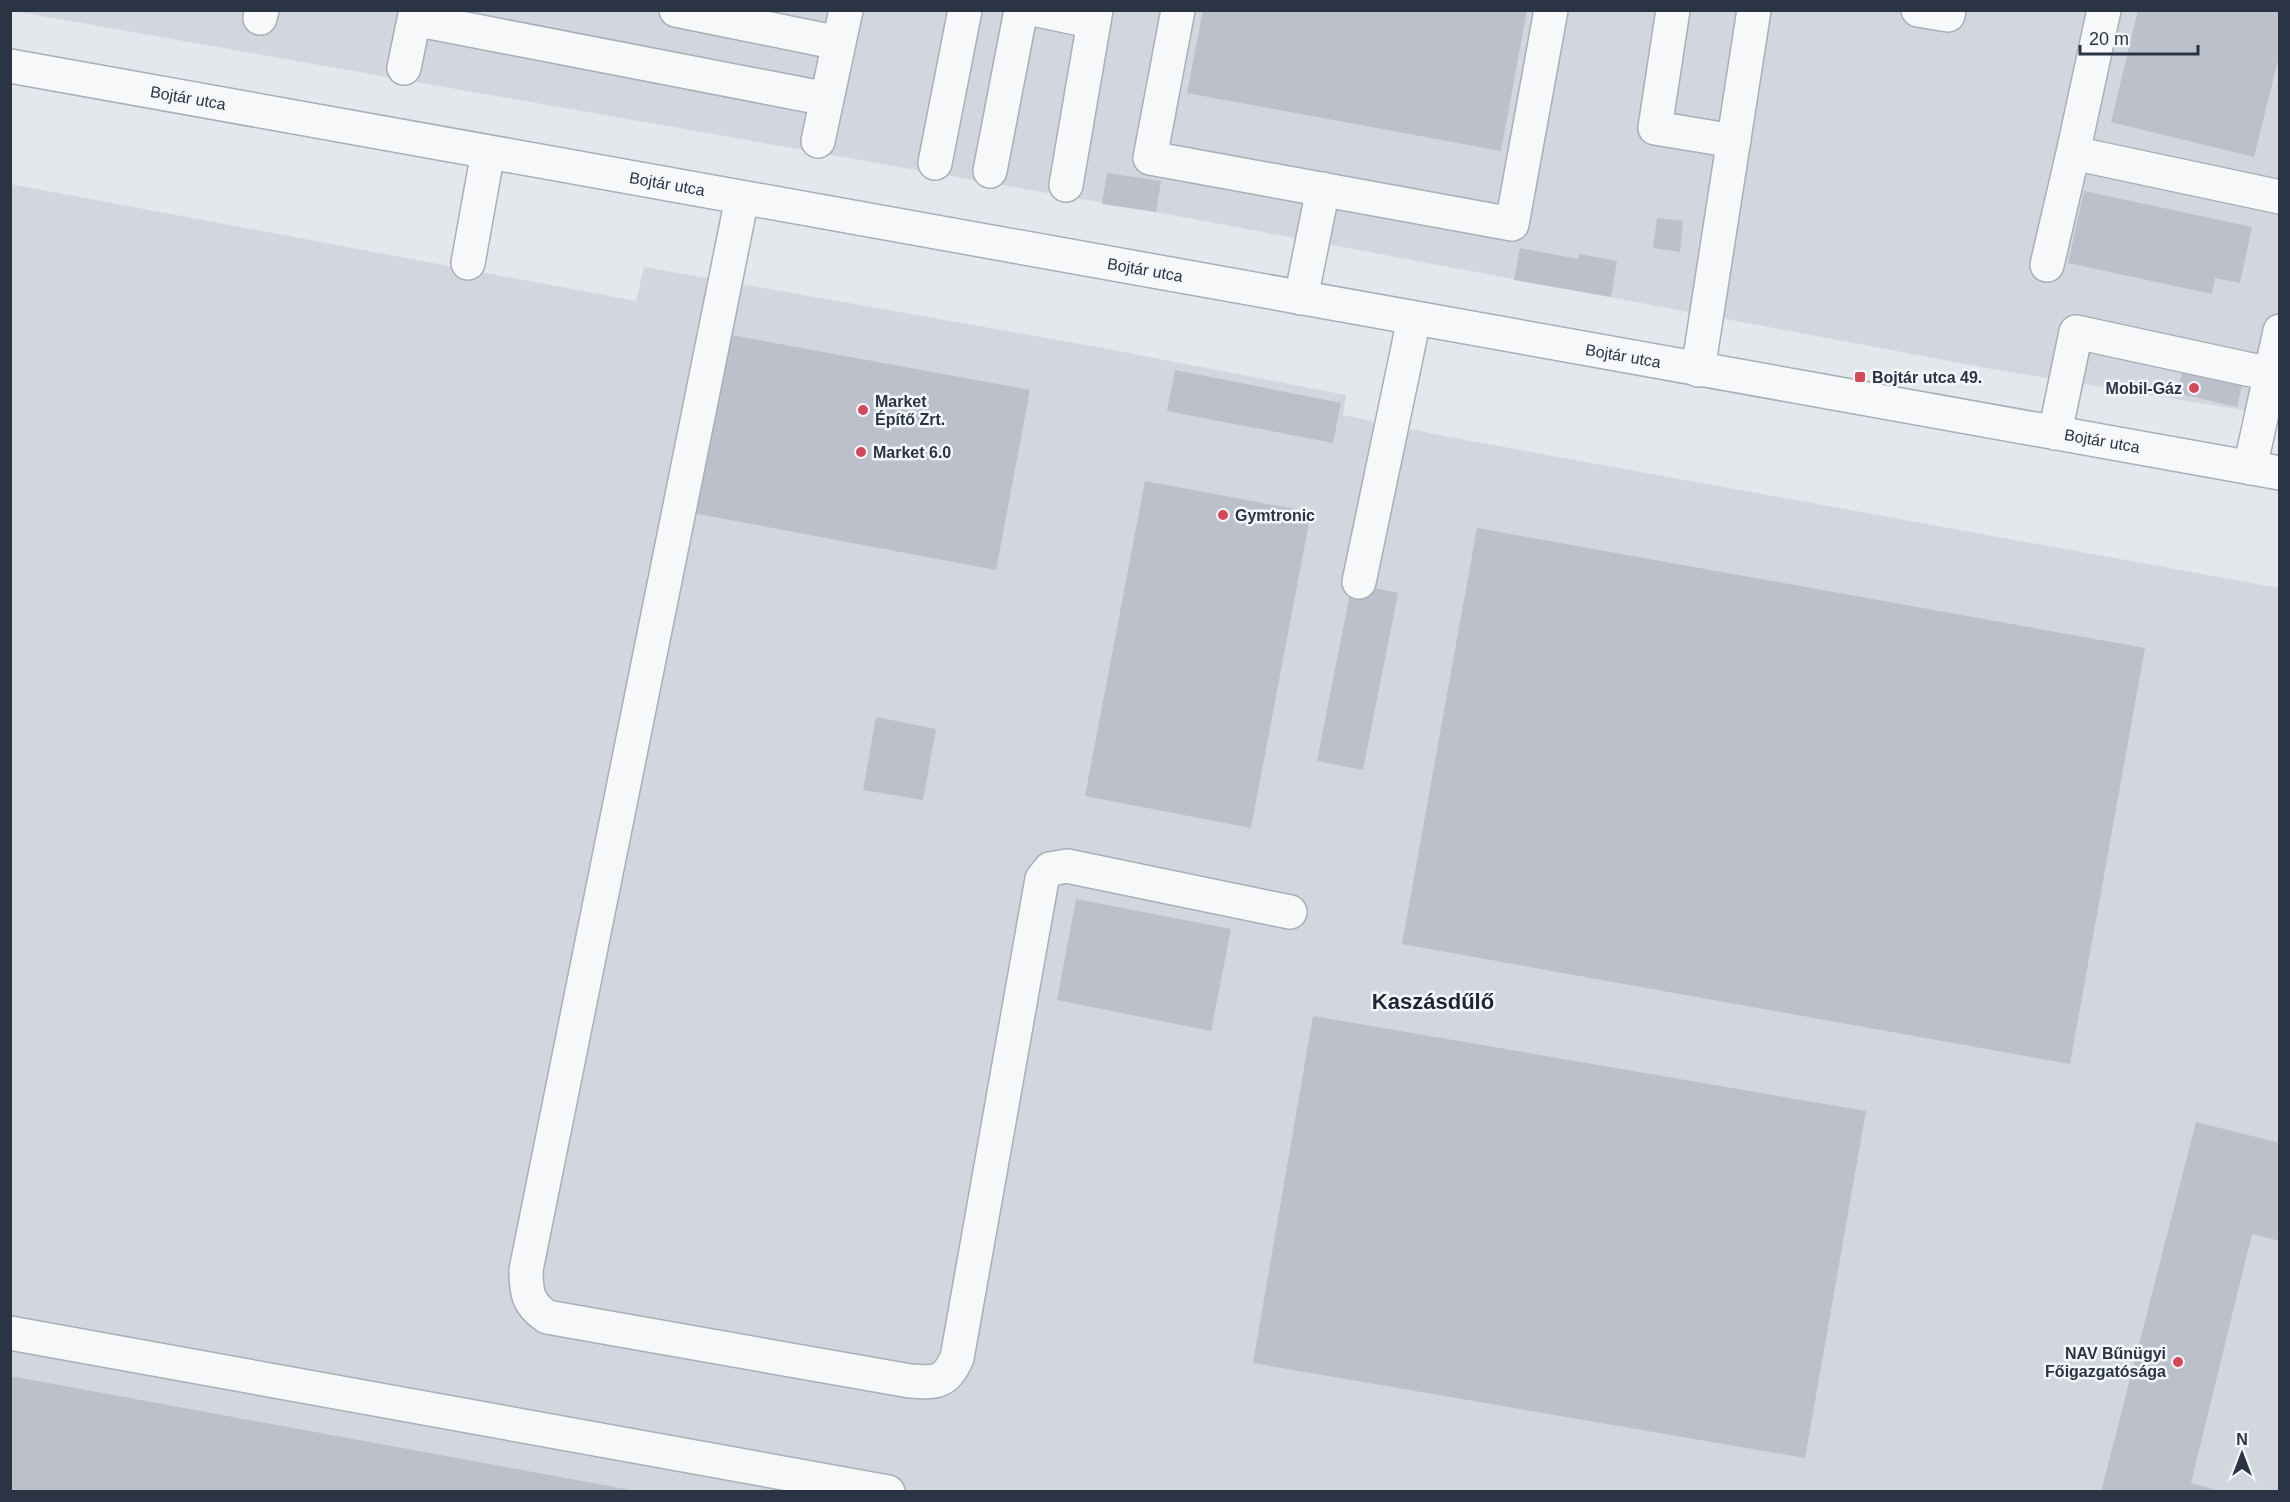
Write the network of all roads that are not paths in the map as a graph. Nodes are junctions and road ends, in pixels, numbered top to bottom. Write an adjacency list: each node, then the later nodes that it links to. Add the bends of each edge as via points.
1 (676, 10): 15 (street)
2 (846, 10): 15 (street)
3 (965, 10): 23 (street)
4 (1021, 10): 24 (street)
5 (1038, 10): 14 (street)
6 (1178, 10): 26 (street, via 1150,158)
7 (1551, 10): 26 (street, via 1512,224)
8 (1673, 10): 20 (street, via 1655,128)
9 (1754, 10): 20 (street)
10 (1918, 10): 11 (street, via 1948,15)
11 (1949, 10)
12 (2104, 10): 22 (street)
13 (415, 15): 17 (street); 18 (street)
14 (1095, 16): 25 (street)
15 (839, 43): 18 (street)
16 (10, 66): 21 (street, Bojtár utca)
17 (404, 68)
18 (827, 99): 19 (street)
19 (818, 141)
20 (1734, 141): 34 (street)
21 (488, 152): 28 (street, Bojtár utca); 29 (street)
22 (2073, 153): 27 (street); 30 (street)
23 (935, 163)
24 (990, 171)
25 (1066, 185)
26 (1323, 189): 31 (street)
27 (2280, 197)
28 (742, 198): 31 (street, Bojtár utca); 39 (street, via 526,1270 526,1292 532,1307 547,1317 910,1382 941,1380 950,1373 957,1358 1042,879 1050,869 1067,866)
29 (468, 263)
30 (2047, 265)
31 (1301, 298): 32 (street, Bojtár utca)
32 (1414, 319): 34 (street, Bojtár utca); 38 (street)
33 (2280, 331): 35 (street)
34 (1698, 370): 36 (street, Bojtár utca)
35 (2270, 374): 36 (street, via 2076,332); 37 (street)
36 (2055, 433): 37 (street, Bojtár utca)
37 (2265, 470)
38 (1359, 582)
39 (1290, 912)
40 (10, 1333): 41 (street)
41 (888, 1491)

